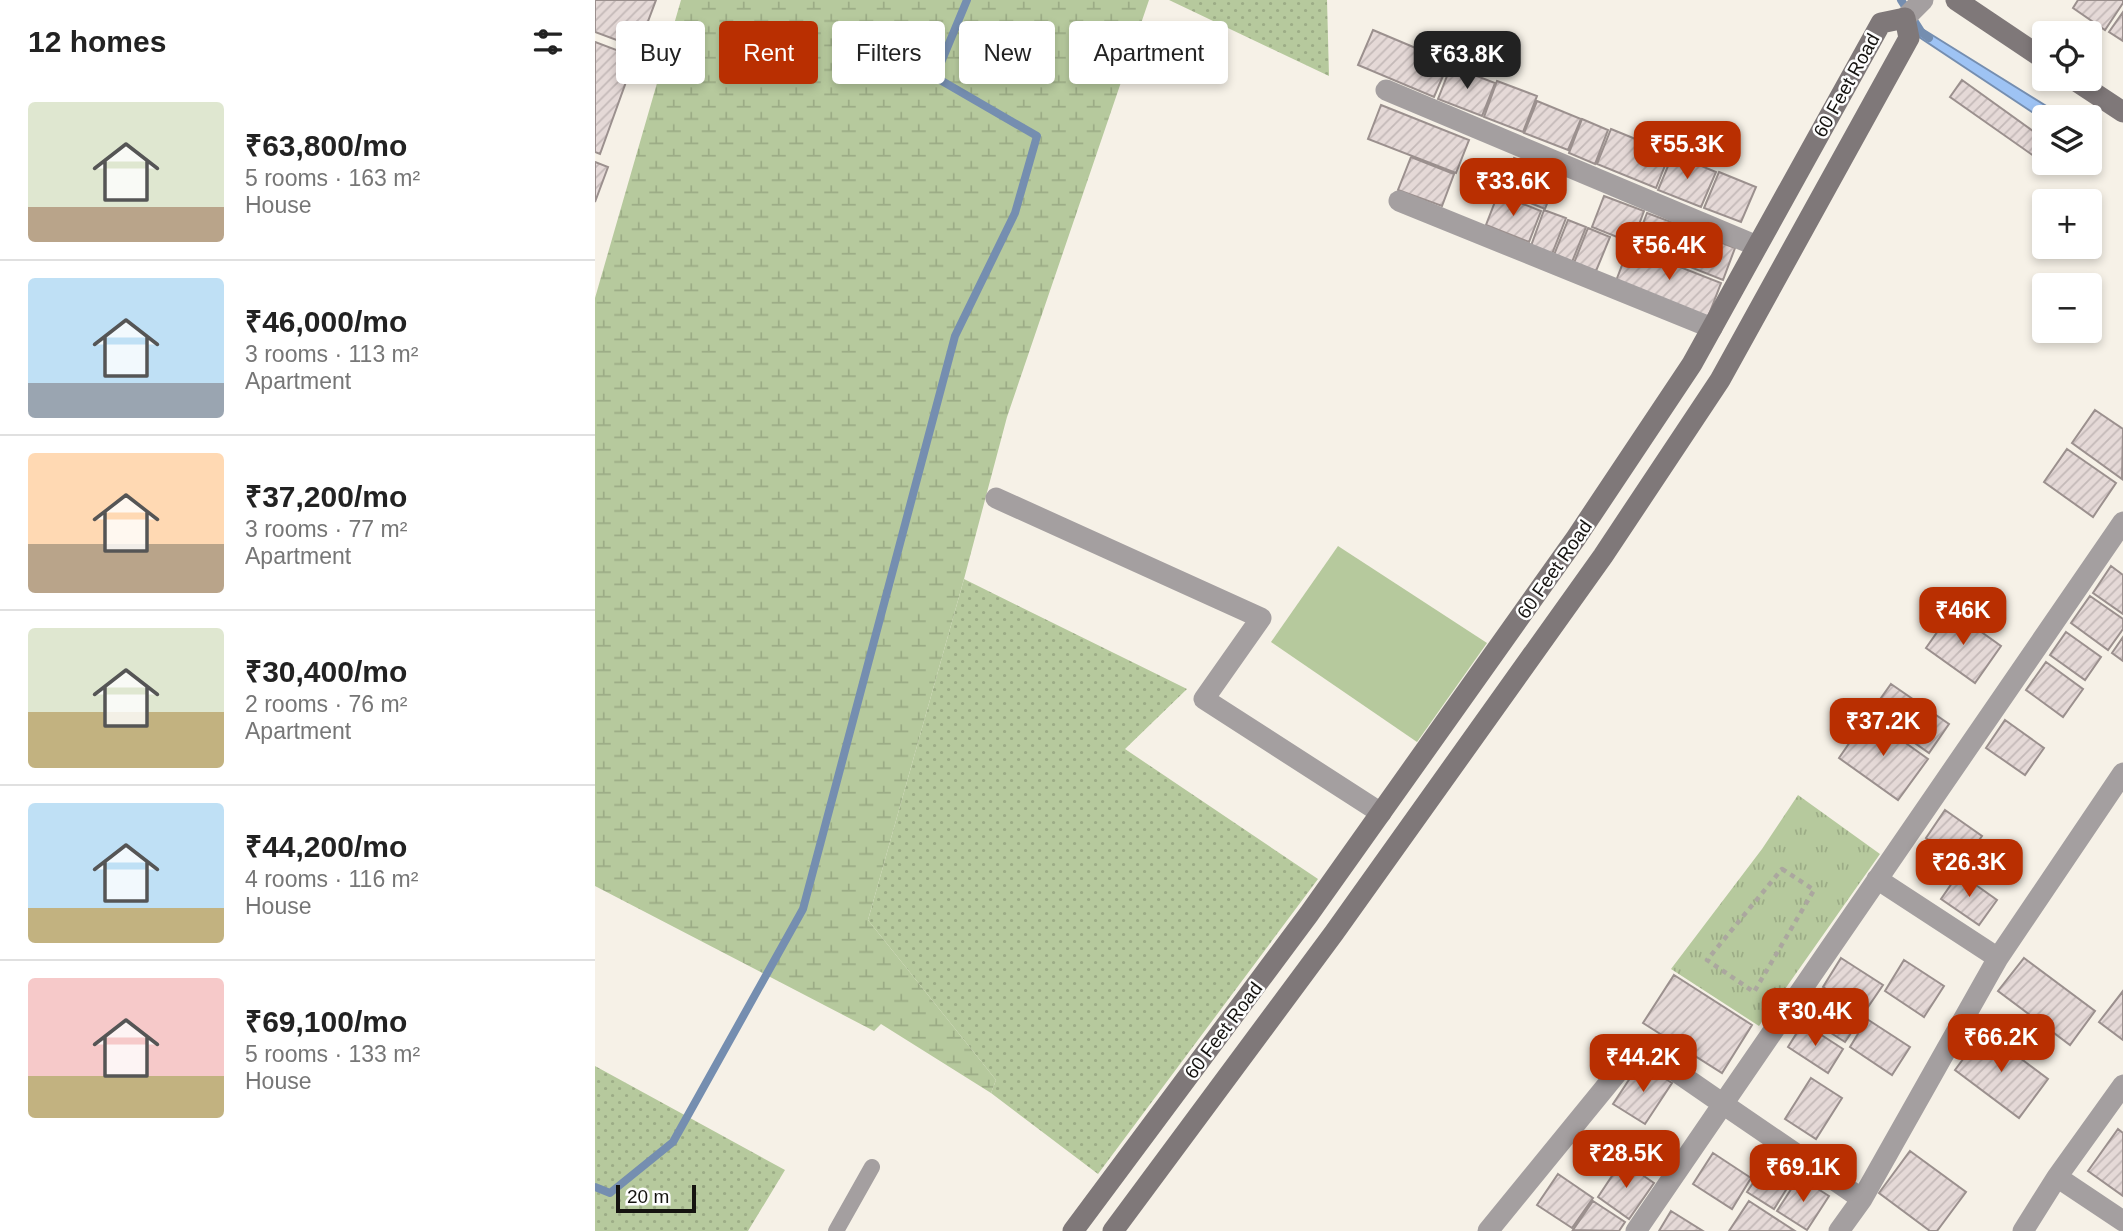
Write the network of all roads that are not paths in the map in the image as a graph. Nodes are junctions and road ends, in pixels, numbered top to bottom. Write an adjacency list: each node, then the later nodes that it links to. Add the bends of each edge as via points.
1 (1957, 0): 4 (street)
2 (1922, 1): 3 (street)
3 (1905, 18): 9 (street, 60 Feet Road, via 1881,23); 25 (street, 60 Feet Road, via 1909,38 1720,380 1603,556 1411,827)
4 (2032, 51)
5 (1386, 90): 9 (street)
6 (2091, 91): 7 (street)
7 (2123, 113)
8 (1399, 201): 10 (street)
9 (1757, 246): 10 (street, 60 Feet Road)
10 (1712, 328): 14 (street, 60 Feet Road, via 1576,538)
11 (996, 498): 14 (street, via 1261,618 1203,699)
12 (2123, 522): 15 (street)
13 (2123, 773): 16 (street)
14 (1381, 813): 24 (street, 60 Feet Road)
15 (1877, 879): 16 (street); 18 (street)
16 (1998, 958): 21 (street)
17 (2123, 1085): 20 (street)
18 (1723, 1104): 21 (street); 26 (street, via 1639,1046); 27 (street)
19 (872, 1167): 23 (lane)
20 (2057, 1177): 22 (street); 29 (street)
21 (1861, 1199): 28 (street)
22 (2123, 1221)
23 (836, 1231)
24 (1073, 1231)
25 (1113, 1231)
26 (1488, 1231)
27 (1636, 1231)
28 (1839, 1231)
29 (2023, 1231)

